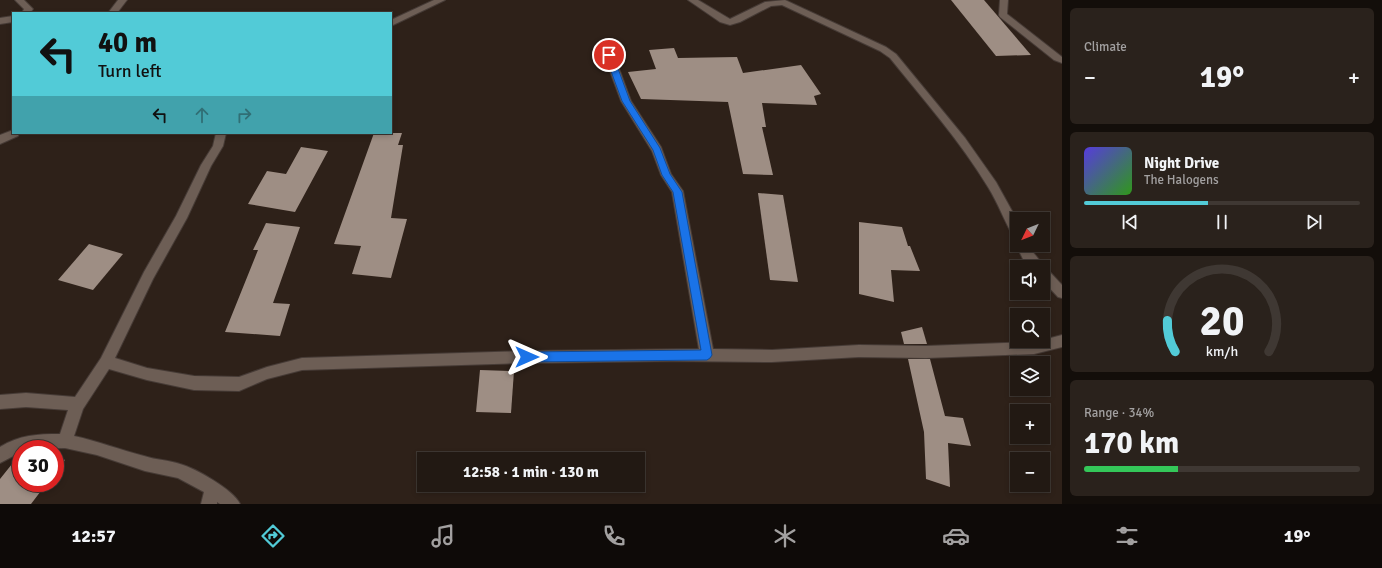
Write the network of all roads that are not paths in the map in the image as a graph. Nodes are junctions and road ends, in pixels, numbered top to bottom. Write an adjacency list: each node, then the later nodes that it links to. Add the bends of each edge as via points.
1 (19, 0): 6 (street, via 29,10)
2 (123, 0): 7 (street)
3 (441, 0): 10 (street)
4 (692, 0): 16 (street, via 730,22 766,3 783,2 893,56 985,171)
5 (1004, 0): 12 (street, via 1003,16)
6 (27, 12)
7 (113, 12)
8 (12, 18): 9 (street)
9 (0, 22)
10 (392, 23)
11 (609, 55): 20 (street, via 626,101 657,150 666,175 677,192)
12 (1062, 60)
13 (12, 134): 15 (street)
14 (220, 134): 21 (street, via 218,146 148,276)
15 (0, 140)
16 (1010, 216)
17 (1050, 280): 18 (street)
18 (1062, 293)
19 (1062, 341): 20 (street, via 1034,348 926,352 859,351 772,356)
20 (707, 355): 21 (street, via 302,364 267,373 239,384 194,383 147,374)
21 (106, 362): 23 (street)
22 (0, 402): 23 (street, via 26,400)
23 (78, 404): 24 (street)
24 (65, 441): 25 (street, via 35,441 15,446); 26 (street, via 180,472)
25 (0, 456)
26 (212, 488): 27 (street); 28 (street)
27 (210, 504)
28 (232, 504)

